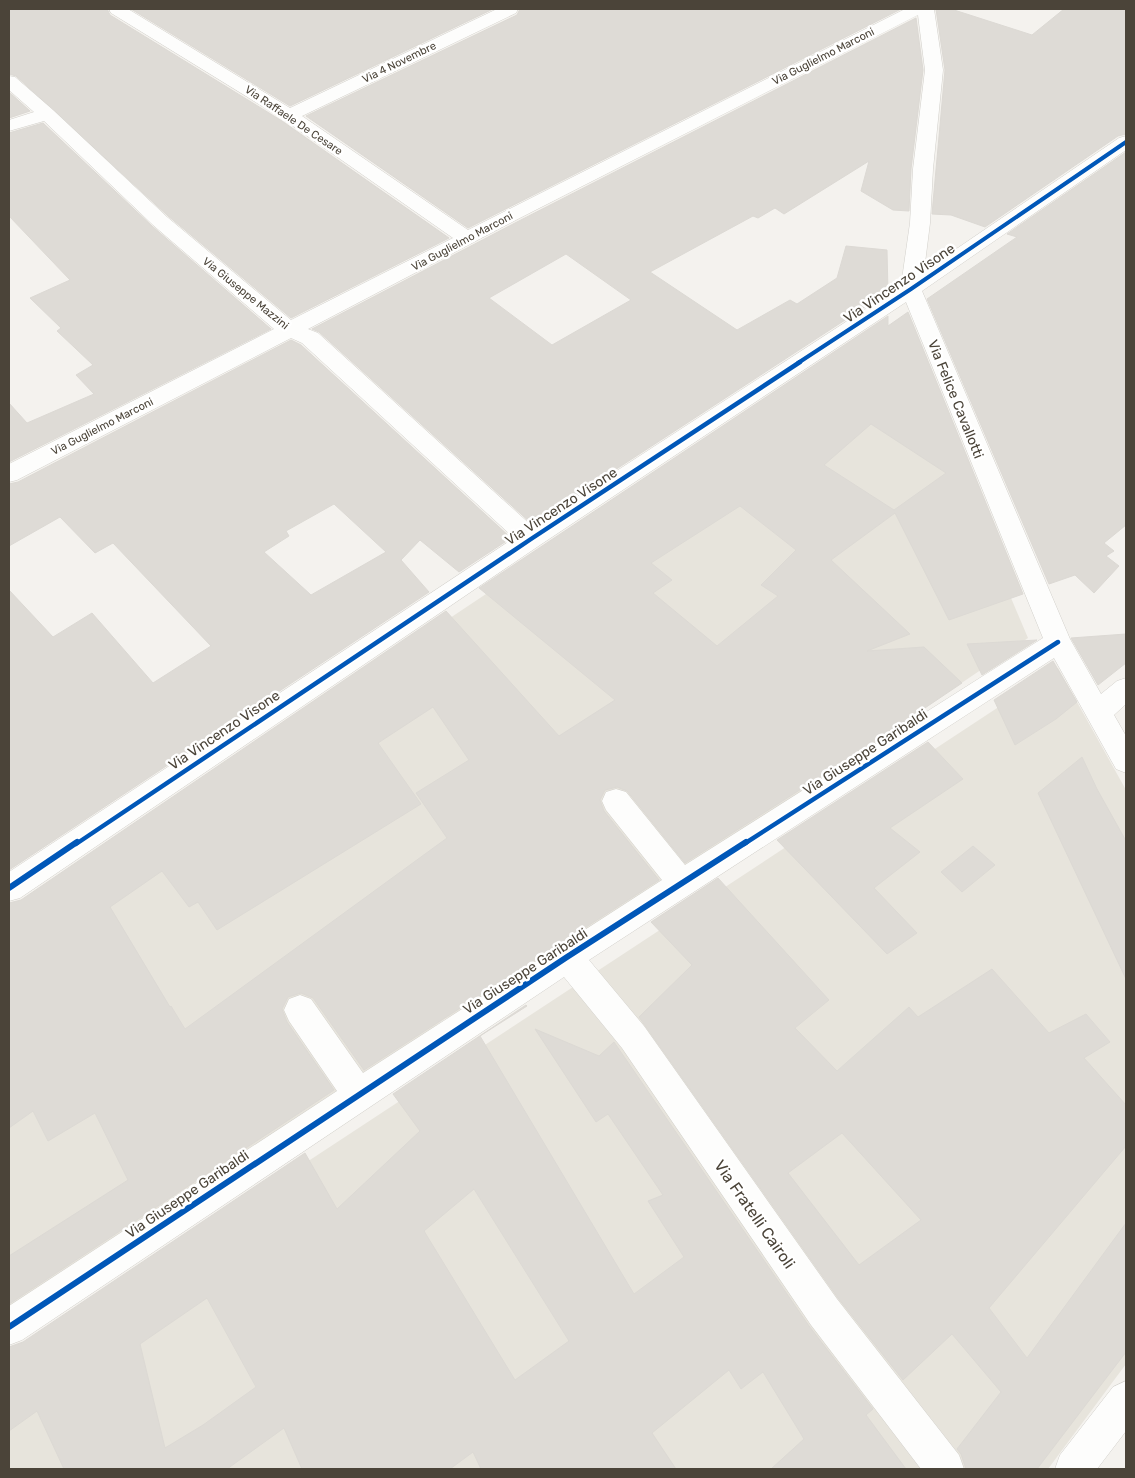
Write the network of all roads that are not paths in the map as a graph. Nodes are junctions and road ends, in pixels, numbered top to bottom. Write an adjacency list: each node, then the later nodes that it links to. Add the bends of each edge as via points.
1 (117, 9): 7 (street, Via Raffaele De Cesare)
2 (510, 9): 7 (street, Via 4 Novembre)
3 (917, 9): 10 (street, Via Guglielmo Marconi)
4 (926, 9): 11 (street, Via Felice Cavallotti, via 934,70)
5 (9, 82): 6 (street, Via Giuseppe Mazzini)
6 (47, 114): 8 (street); 12 (street, Via Giuseppe Mazzini, via 160,221)
7 (289, 115): 10 (street, Via Raffaele De Cesare)
8 (9, 126)
9 (1126, 142): 11 (street, Via Vincenzo Visone)
10 (467, 239): 12 (street, Via Guglielmo Marconi)
11 (911, 289): 14 (street, Via Vincenzo Visone); 15 (street, Via Felice Cavallotti)
12 (291, 330): 13 (street, Via Guglielmo Marconi); 14 (street, Via Giuseppe Mazzini, via 310,338)
13 (9, 474)
14 (531, 539): 21 (street, Via Vincenzo Visone)
15 (1058, 642): 17 (street, Via Felice Cavallotti); 20 (street, Via Giuseppe Garibaldi)
16 (1126, 689): 17 (street)
17 (1098, 712): 18 (street, Via Felice Cavallotti)
18 (1126, 761)
19 (616, 801): 20 (street)
20 (682, 883): 22 (street, Via Giuseppe Garibaldi)
21 (9, 888)
22 (567, 957): 24 (street, Via Giuseppe Garibaldi); 27 (street, Via Fratelli Cairoli, via 634,1037 824,1312)
23 (300, 1010): 24 (street)
24 (358, 1094): 25 (street, Via Giuseppe Garibaldi)
25 (9, 1327)
26 (1126, 1400): 28 (street)
27 (945, 1469)
28 (1074, 1469)

